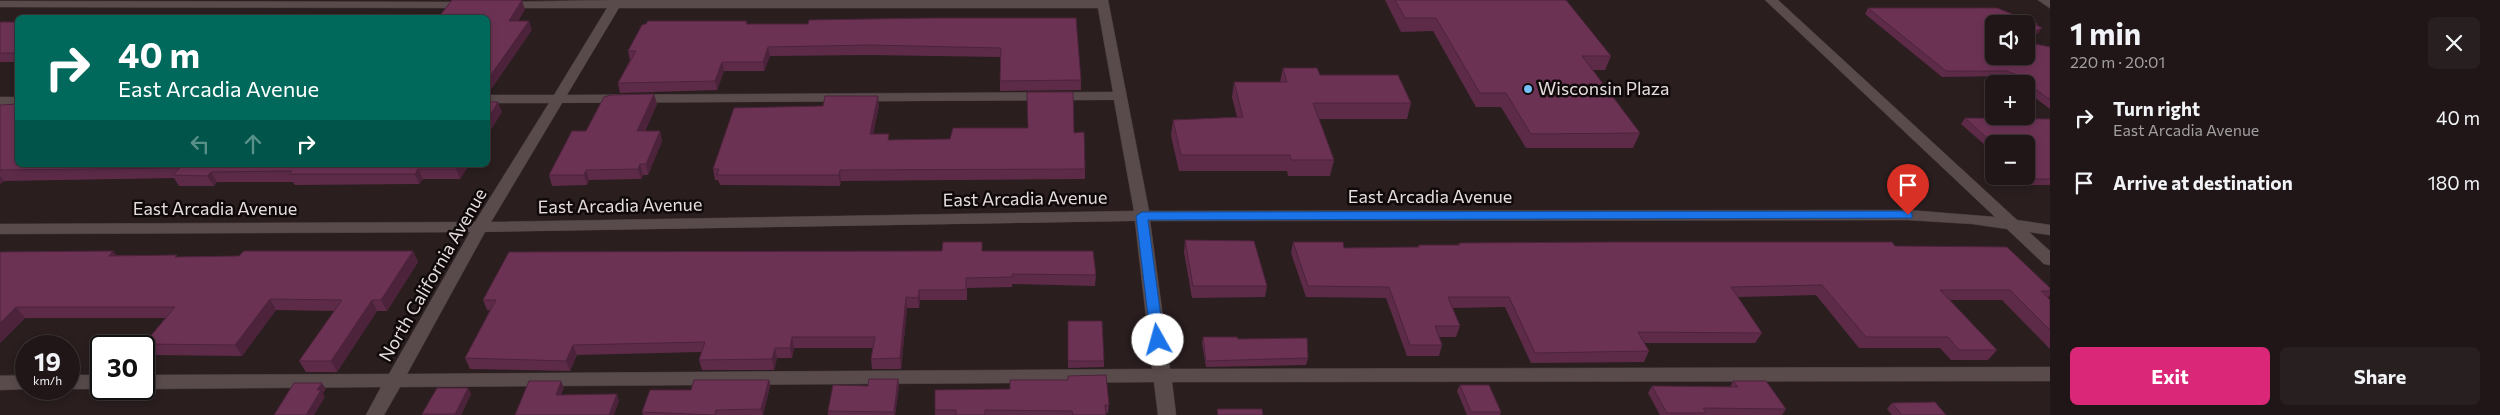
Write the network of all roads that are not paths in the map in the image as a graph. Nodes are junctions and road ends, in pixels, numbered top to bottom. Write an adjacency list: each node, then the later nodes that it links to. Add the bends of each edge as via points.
1 (1771, 0): 15 (street)
2 (2044, 0): 8 (street)
3 (223, 2): 4 (street); 7 (street)
4 (617, 3): 5 (street); 11 (street, North California Avenue)
5 (879, 3): 6 (street)
6 (1102, 3): 9 (street)
7 (0, 4)
8 (2050, 5)
9 (1118, 96): 11 (street); 14 (street)
10 (490, 98): 11 (street)
11 (559, 98): 16 (street, North California Avenue)
12 (0, 101): 13 (street)
13 (15, 101)
14 (1142, 216): 15 (street, East Arcadia Avenue, via 1908,215 1967,218); 16 (street, East Arcadia Avenue); 21 (street)
15 (2012, 225): 18 (street, East Arcadia Avenue); 19 (street)
16 (480, 227): 17 (street, East Arcadia Avenue); 22 (street, North California Avenue)
17 (0, 229)
18 (2050, 230)
19 (2050, 260)
20 (2050, 374): 21 (street)
21 (1162, 376): 22 (street); 27 (street)
22 (394, 380): 25 (street); 26 (street, North California Avenue)
23 (0, 382): 24 (street)
24 (15, 382)
25 (155, 382)
26 (375, 415)
27 (1167, 415)

